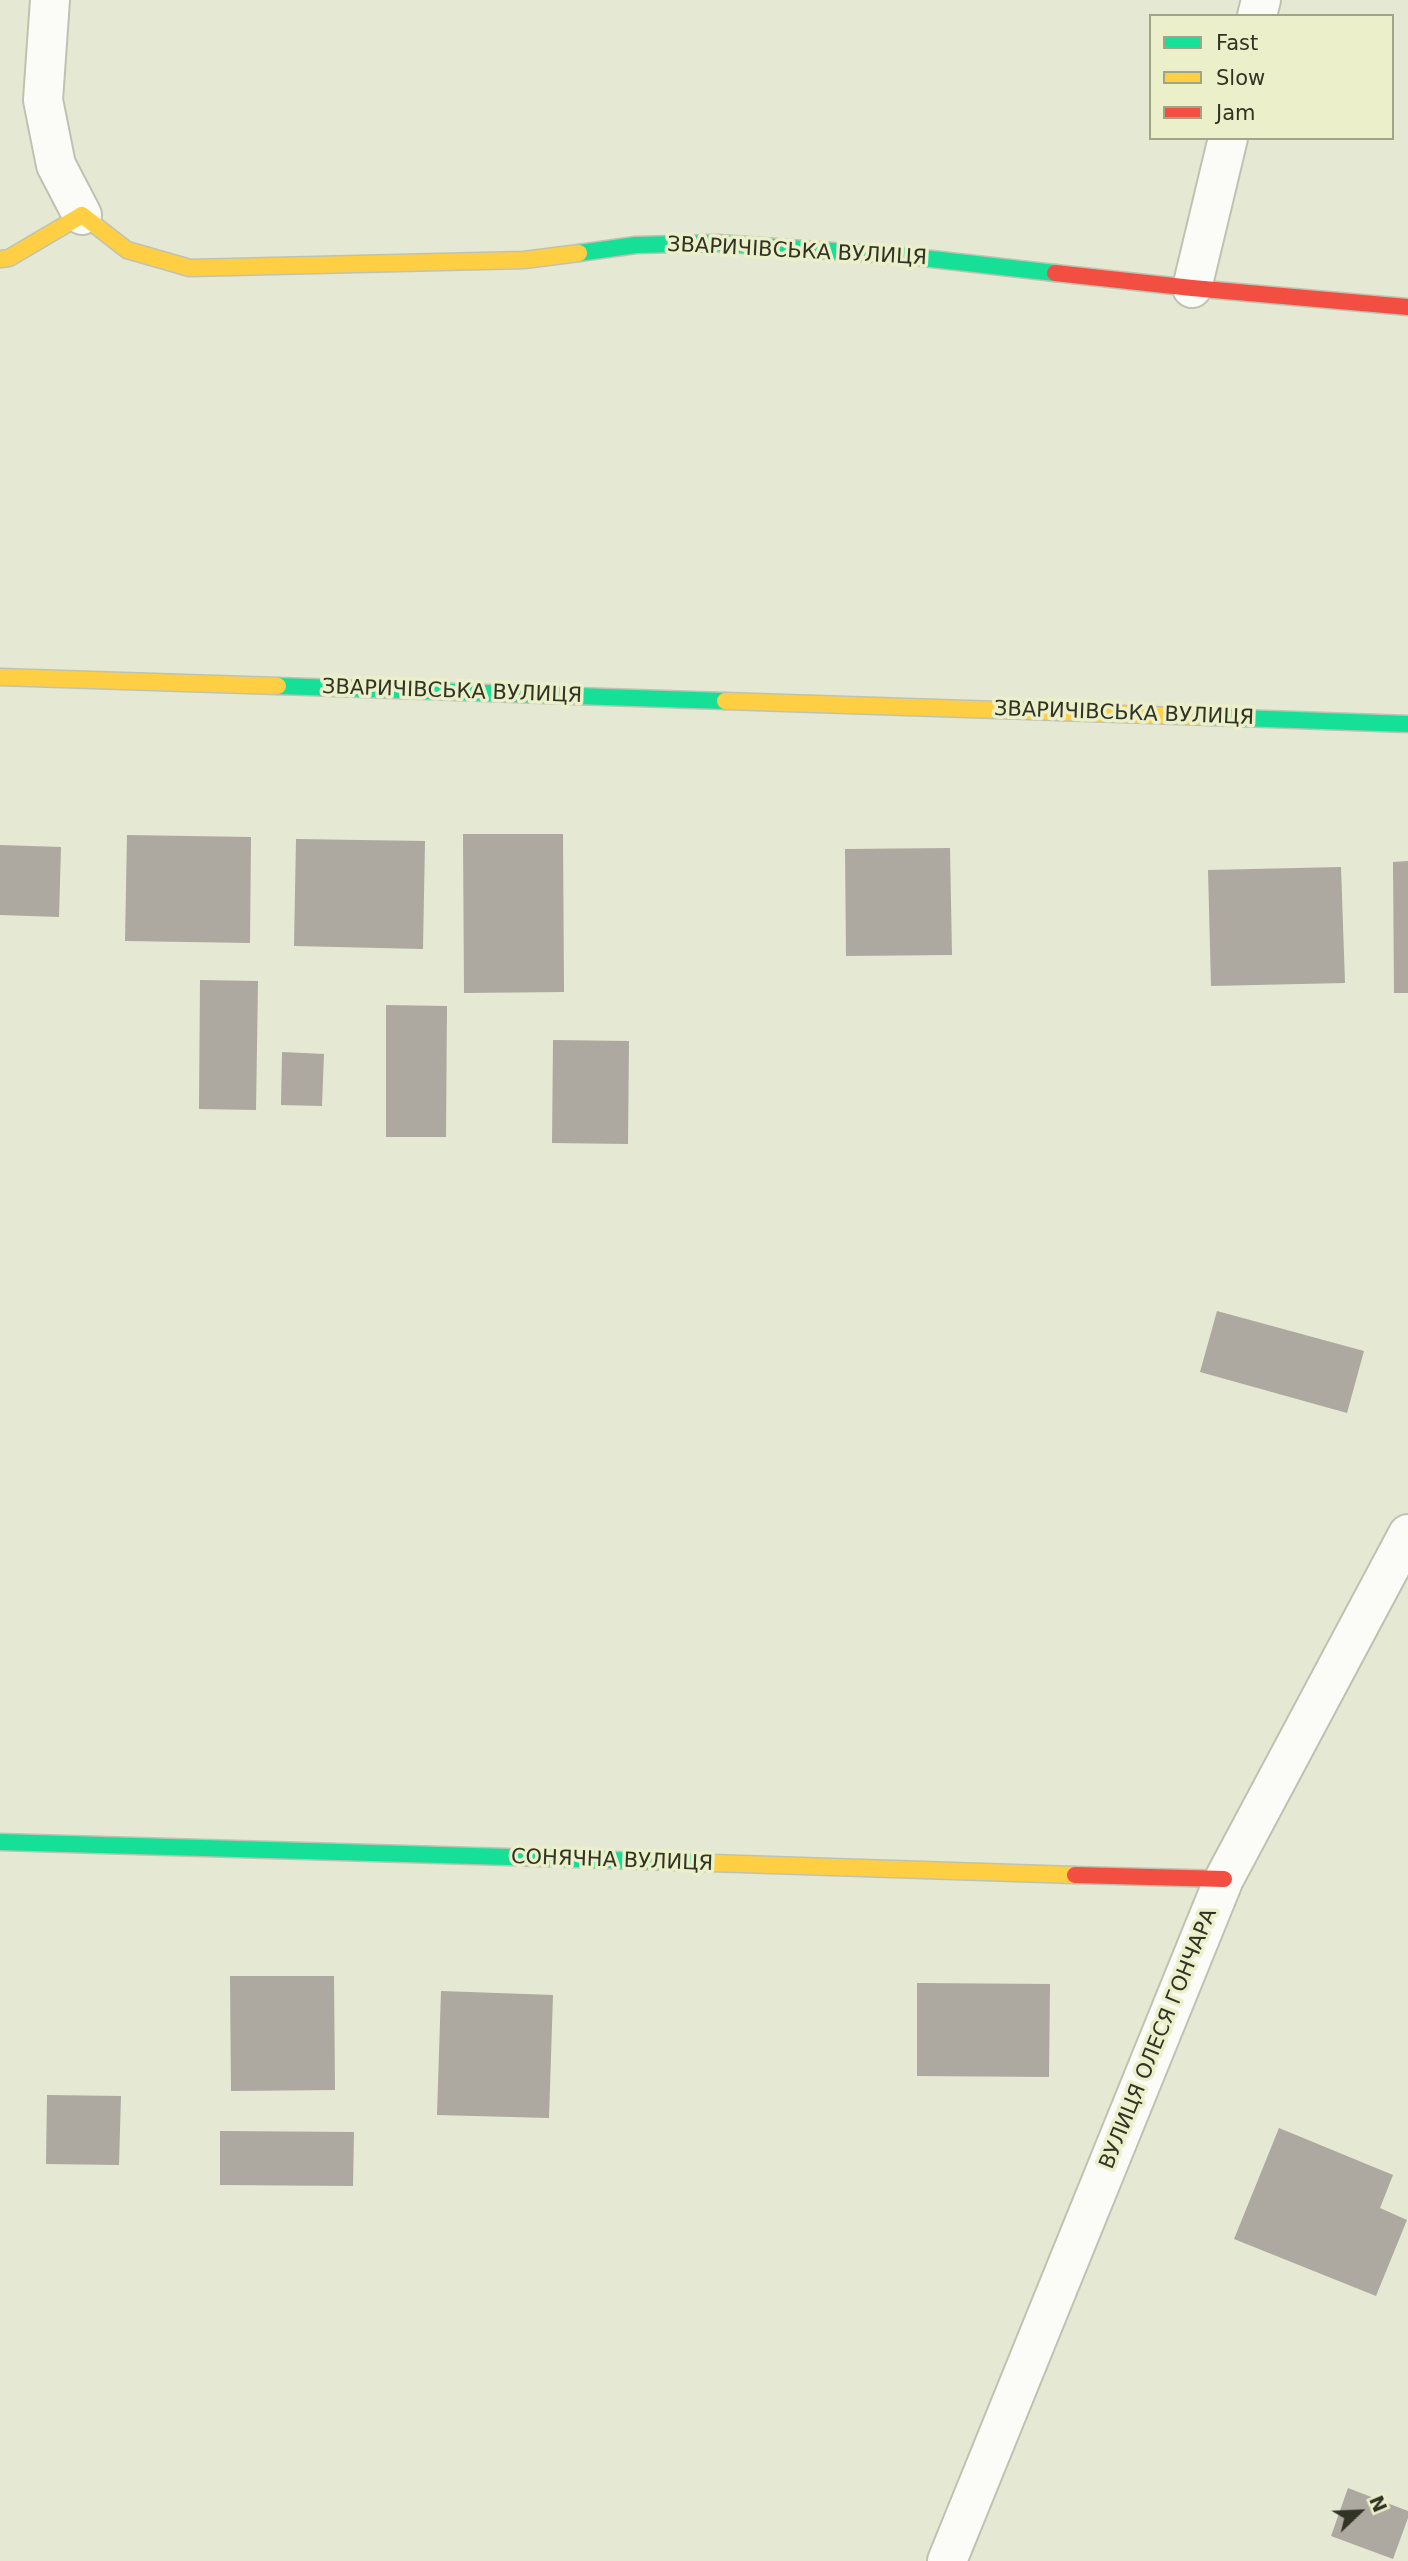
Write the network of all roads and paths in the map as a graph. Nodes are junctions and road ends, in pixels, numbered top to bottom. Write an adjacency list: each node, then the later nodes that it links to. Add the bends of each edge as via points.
1 (50, 0): 3 (street, via 43,100 56,165)
2 (1228, 140): 5 (street)
3 (82, 215): 4 (street); 5 (street, ЗВАРИЧІВСЬКА ВУЛИЦЯ, via 127,250 190,268 524,260 636,245 717,243 905,256)
4 (0, 259)
5 (1192, 288): 6 (street, ЗВАРИЧІВСЬКА ВУЛИЦЯ)
6 (1408, 307)
7 (0, 677): 8 (street, ЗВАРИЧІВСЬКА ВУЛИЦЯ)
8 (1408, 724)
9 (1408, 1534): 11 (street, ВУЛИЦЯ ОЛЕСЯ ГОНЧАРА)
10 (0, 1842): 11 (street, СОНЯЧНА ВУЛИЦЯ)
11 (1224, 1879): 12 (street, ВУЛИЦЯ ОЛЕСЯ ГОНЧАРА)
12 (947, 2561)

